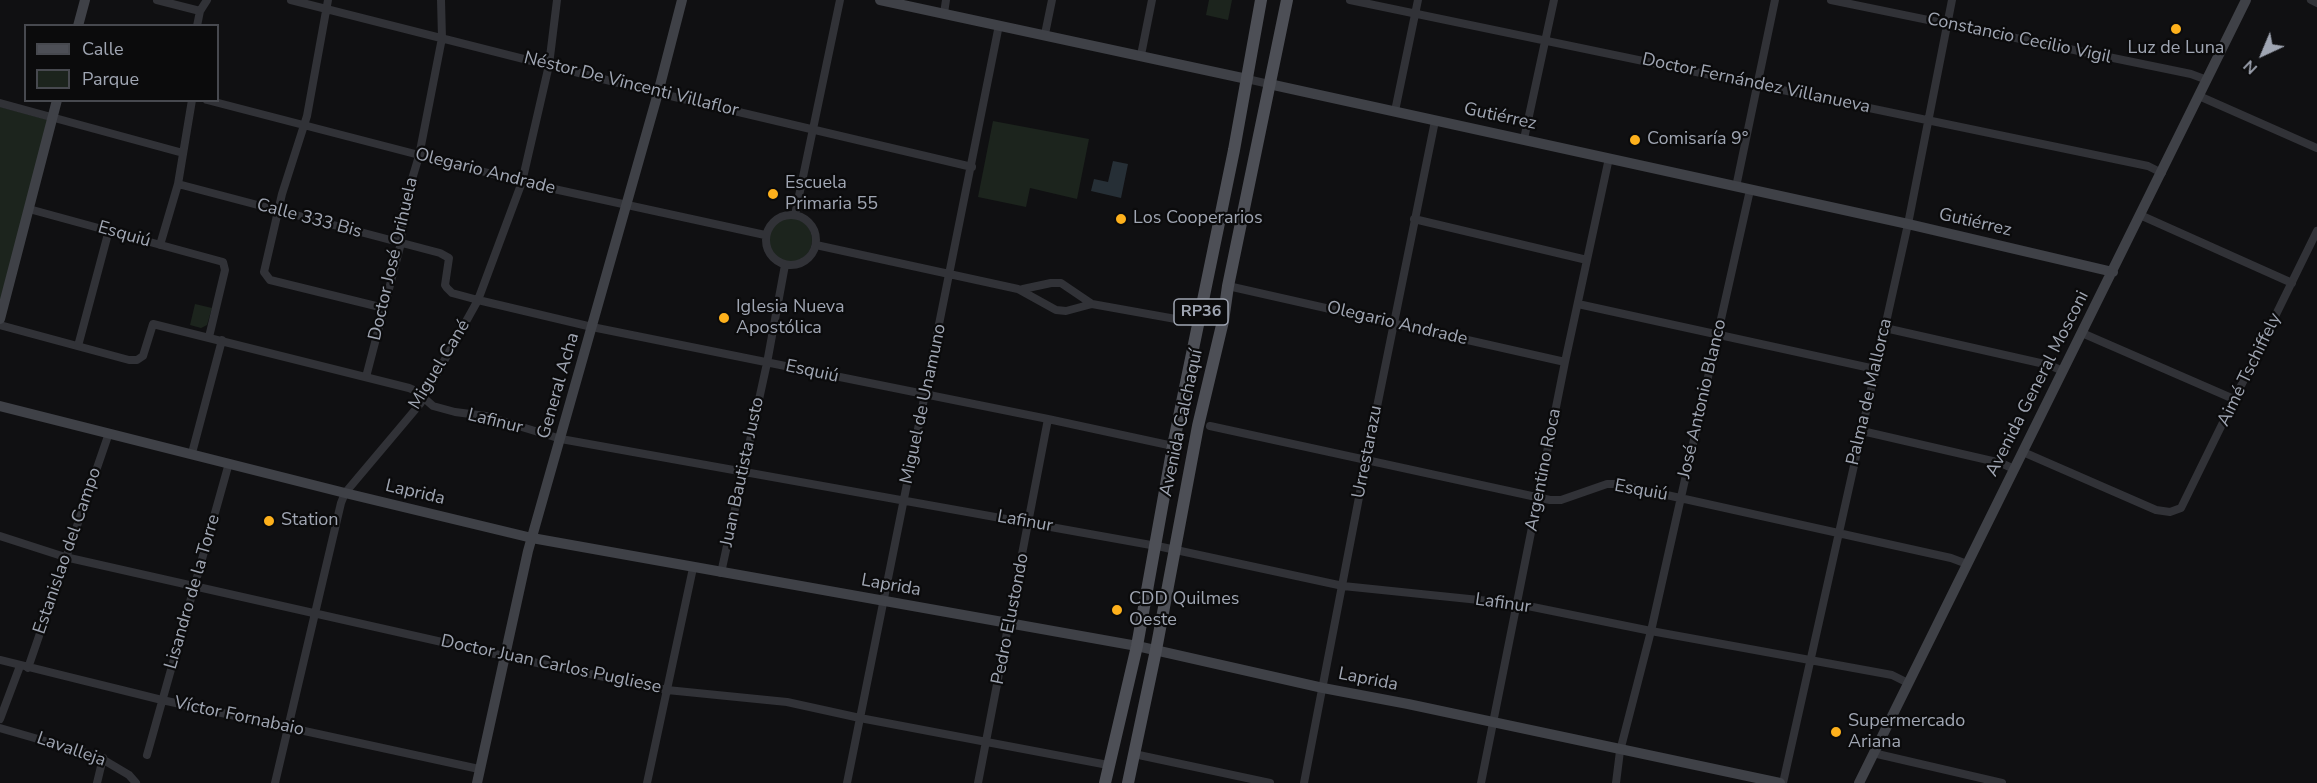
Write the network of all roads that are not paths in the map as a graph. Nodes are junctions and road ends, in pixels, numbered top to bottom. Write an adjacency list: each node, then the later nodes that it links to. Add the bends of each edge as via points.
1 (85, 0): 29 (street)
2 (157, 0): 26 (street)
3 (207, 0): 26 (street)
4 (291, 0): 25 (street, Néstor De Vincenti Villaflor)
5 (328, 0): 25 (street)
6 (441, 0): 34 (street, Doctor José Orihuela)
7 (557, 0): 37 (street, Miguel Cané)
8 (682, 0): 42 (street, General Acha)
9 (840, 0): 53 (street)
10 (880, 0): 27 (street, Gutiérrez)
11 (946, 0): 27 (street)
12 (1052, 0): 33 (street)
13 (1152, 0): 36 (street)
14 (1261, 0): 38 (main road, Avenida Calchaquí / RP36)
15 (1287, 0): 40 (main road, Avenida Calchaquí / RP36)
16 (1350, 0): 28 (street, Doctor Fernández Villanueva)
17 (1418, 0): 28 (street)
18 (1554, 0): 35 (street)
19 (1775, 0): 41 (street)
20 (1831, 0): 31 (street, Constancio Cecilio Vigil)
21 (1952, 0): 31 (street, Palma de Mallorca)
22 (2246, 0): 39 (street, Avenida General Mosconi)
23 (2311, 0): 24 (street)
24 (2317, 3)
25 (327, 9): 34 (street, Néstor De Vincenti Villaflor); 52 (street)
26 (200, 11): 30 (street)
27 (944, 13): 32 (street, Gutiérrez)
28 (1415, 13): 35 (street, Doctor Fernández Villanueva); 48 (street)
29 (79, 24)
30 (197, 24)
31 (1947, 24): 39 (street, Constancio Cecilio Vigil); 50 (street, Palma de Mallorca)
32 (999, 25): 33 (street, Gutiérrez); 59 (street, Miguel de Unamuno)
33 (1045, 34): 36 (street, Gutiérrez)
34 (442, 38): 37 (street, Néstor De Vincenti Villaflor); 57 (street, Doctor José Orihuela)
35 (1545, 41): 41 (street, Doctor Fernández Villanueva); 54 (street)
36 (1141, 55): 38 (street, Gutiérrez)
37 (549, 65): 42 (street, Néstor De Vincenti Villaflor); 61 (street, Miguel Cané)
38 (1247, 79): 40 (street, Gutiérrez); 91 (main road, Avenida Calchaquí / RP36)
39 (2207, 80): 43 (street, Avenida General Mosconi)
40 (1269, 84): 48 (street, Gutiérrez); 83 (main road, Avenida Calchaquí / RP36)
41 (1757, 85): 50 (street, Doctor Fernández Villanueva); 63 (street)
42 (658, 93): 53 (street, Néstor De Vincenti Villaflor); 65 (street, General Acha)
43 (2199, 96): 55 (street); 60 (street, Avenida General Mosconi)
44 (56, 102): 49 (street)
45 (192, 102): 56 (street)
46 (215, 102): 52 (street, Olegario Andrade)
47 (0, 103): 49 (street)
48 (1395, 111): 51 (street, Gutiérrez)
49 (52, 117): 56 (street); 66 (street)
50 (1928, 119): 60 (street, Doctor Fernández Villanueva); 71 (street, Palma de Mallorca)
51 (1435, 121): 54 (street, Gutiérrez); 70 (street, Urrestarazu)
52 (305, 125): 57 (street, Olegario Andrade); 67 (street)
53 (814, 130): 59 (street, Néstor De Vincenti Villaflor); 68 (street)
54 (1524, 139): 58 (street, Gutiérrez)
55 (2317, 148)
56 (183, 153): 62 (street)
57 (419, 156): 61 (street, Olegario Andrade); 75 (street, Doctor José Orihuela, via 403,209)
58 (1609, 158): 63 (street, Gutiérrez); 78 (street, Argentino Roca)
59 (972, 167): 81 (street, Miguel de Unamuno)
60 (2162, 172): 69 (street, Avenida General Mosconi)
61 (522, 182): 65 (street, Olegario Andrade); 86 (street, Miguel Cané)
62 (178, 184): 67 (street, Calle 333 Bis); 76 (street)
63 (1736, 187): 64 (street, Gutiérrez)
64 (1750, 190): 71 (street, Gutiérrez); 97 (street, José Antonio Blanco)
65 (627, 206): 74 (street, Olegario Andrade); 94 (street, General Acha)
66 (29, 209): 72 (street, Esquiú); 90 (street)
67 (278, 211): 75 (street, Calle 333 Bis); 89 (street, via 264,272 270,280)
68 (795, 215): 74 (street, via 787,214 773,221); 77 (street, via 814,229)
69 (2140, 215): 80 (street, Avenida General Mosconi); 82 (street)
70 (1414, 219): 78 (street); 92 (street, Urrestarazu)
71 (1908, 224): 80 (street, Gutiérrez); 95 (street, Palma de Mallorca)
72 (109, 230): 76 (street, Esquiú); 100 (street)
73 (2317, 231): 82 (street, Aimé Tschiffely)
74 (765, 235): 79 (street, via 772,257)
75 (401, 243): 85 (street, Calle 333 Bis, via 449,258 445,285); 89 (street, Doctor José Orihuela)
76 (160, 245): 98 (street, Esquiú, via 219,260 225,265)
77 (816, 245): 79 (street, via 801,263); 81 (street)
78 (1587, 260): 88 (street, Argentino Roca)
79 (785, 265): 102 (street, Juan Bautista Justo)
80 (2113, 272): 96 (street, Avenida General Mosconi)
81 (951, 273): 84 (street); 106 (street, Miguel de Unamuno)
82 (2292, 283): 108 (street, Aimé Tschiffely)
83 (1228, 286): 92 (street, Olegario Andrade); 131 (main road, Avenida Calchaquí / RP36)
84 (1018, 289): 87 (street, via 1056,310); 87 (street, via 1061,283)
85 (452, 293): 86 (street, Esquiú)
86 (478, 300): 94 (street, Esquiú); 107 (street, Miguel Cané)
87 (1092, 304): 91 (street)
88 (1578, 304): 97 (street); 101 (street, Argentino Roca)
89 (384, 308): 105 (street, Doctor José Orihuela)
90 (0, 319)
91 (1198, 323): 115 (main road, Avenida Calchaquí / RP36)
92 (1394, 323): 101 (street, Olegario Andrade); 118 (street, Urrestarazu)
93 (0, 325): 100 (street)
94 (592, 327): 102 (street, Esquiú); 114 (street, General Acha)
95 (1885, 328): 103 (street, Palma de Mallorca); 104 (street)
96 (2082, 333): 104 (street, Avenida General Mosconi); 108 (street)
97 (1717, 335): 103 (street); 124 (street, José Antonio Blanco)
98 (209, 337): 99 (street, Lafinur); 100 (street, Lafinur, via 153,324 146,351 137,360)
99 (222, 340): 105 (street, Lafinur); 117 (street)
100 (78, 346)
101 (1565, 362): 123 (street, Argentino Roca)
102 (767, 363): 106 (street, Esquiú); 121 (street, Juan Bautista Justo)
103 (1875, 369): 112 (street, Palma de Mallorca)
104 (2063, 371): 116 (street, Avenida General Mosconi)
105 (366, 377): 107 (street, Lafinur, via 409,388)
106 (926, 396): 110 (street, Esquiú); 125 (street, Miguel de Unamuno)
107 (423, 398): 114 (street, Lafinur, via 440,409 486,416); 122 (street, Miguel Cané)
108 (2236, 400): 116 (street, Aimé Tschiffely, via 2181,508 2170,512 2156,510)
109 (0, 406): 113 (street, Laprida)
110 (1048, 419): 115 (street, Esquiú); 126 (street, Pedro Elustondo)
111 (1210, 426): 118 (street, Esquiú)
112 (1862, 430): 120 (street); 127 (street, Palma de Mallorca)
113 (109, 433): 117 (street, Laprida); 132 (street, Estanislao del Campo)
114 (561, 439): 121 (street, Lafinur); 129 (street, General Acha)
115 (1173, 447): 130 (main road, Avenida Calchaquí / RP36)
116 (2023, 452): 120 (street, Avenida General Mosconi)
117 (192, 453): 119 (street, Laprida)
118 (1366, 460): 123 (street, Esquiú); 137 (street, Urrestarazu)
119 (229, 463): 122 (street, Laprida); 136 (street, Lisandro de la Torre)
120 (2014, 469): 133 (street, Avenida General Mosconi)
121 (742, 473): 125 (street, Lafinur); 135 (street, Juan Bautista Justo)
122 (345, 493): 129 (street, Laprida); 140 (street, Miguel Cané)
123 (1539, 498): 124 (street, Esquiú, via 1561,500 1611,484); 139 (street, Argentino Roca)
124 (1680, 499): 127 (street, Esquiú); 142 (street, José Antonio Blanco)
125 (904, 500): 126 (street, Lafinur); 138 (street, Miguel de Unamuno)
126 (1029, 523): 130 (street, Lafinur); 141 (street, Pedro Elustondo)
127 (1839, 533): 133 (street, Esquiú); 147 (street, Palma de Mallorca)
128 (0, 536): 132 (street, Doctor Juan Carlos Pugliese)
129 (532, 538): 134 (street, Laprida); 145 (street, General Acha)
130 (1154, 545): 131 (street, Lafinur); 143 (main road, Avenida Calchaquí / RP36)
131 (1175, 550): 137 (street, Lafinur); 144 (main road, Avenida Calchaquí / RP36)
132 (65, 556): 136 (street, Doctor Juan Carlos Pugliese); 148 (street, Estanislao del Campo)
133 (1967, 564): 149 (street, Avenida General Mosconi)
134 (693, 568): 135 (street, Laprida); 151 (street)
135 (721, 573): 138 (street, Laprida)
136 (195, 585): 140 (street, Doctor Juan Carlos Pugliese); 152 (street, Lisandro de la Torre)
137 (1343, 586): 139 (street, Lafinur); 150 (street, Urrestarazu)
138 (884, 601): 141 (street, Laprida); 153 (street, Miguel de Unamuno)
139 (1518, 604): 142 (street, Lafinur); 155 (street, Argentino Roca)
140 (315, 612): 145 (street, Doctor Juan Carlos Pugliese); 157 (street, Miguel Cané)
141 (1010, 623): 143 (street, Laprida); 158 (street, Pedro Elustondo)
142 (1651, 631): 147 (street, Lafinur); 159 (street, José Antonio Blanco)
143 (1137, 646): 144 (street, Laprida); 164 (main road, Avenida Calchaquí / RP36)
144 (1156, 650): 150 (street, Laprida); 161 (main road, Avenida Calchaquí / RP36)
145 (504, 656): 151 (street, Doctor Juan Carlos Pugliese); 165 (street, General Acha)
146 (0, 660): 148 (street, Víctor Fornabaio)
147 (1811, 661): 149 (street, Lafinur, via 1892,675); 179 (street, Palma de Mallorca)
148 (24, 667): 152 (street, Víctor Fornabaio); 154 (street, Estanislao del Campo)
149 (1908, 682): 160 (street, Avenida General Mosconi)
150 (1323, 688): 155 (street, Laprida); 176 (street, Urrestarazu)
151 (667, 690): 153 (street, Doctor Juan Carlos Pugliese, via 787,702); 170 (street)
152 (162, 700): 157 (street, Víctor Fornabaio); 162 (street, Lisandro de la Torre)
153 (860, 718): 158 (street, Doctor Juan Carlos Pugliese); 171 (street, Miguel de Unamuno)
154 (0, 719)
155 (1493, 723): 159 (street, Laprida); 177 (street, Argentino Roca)
156 (0, 728): 163 (street, Lavalleja)
157 (288, 728): 165 (street, Víctor Fornabaio); 168 (street, Miguel Cané)
158 (986, 742): 164 (street, Doctor Juan Carlos Pugliese); 172 (street, Pedro Elustondo)
159 (1620, 751): 178 (street, José Antonio Blanco); 179 (street, Laprida)
160 (1873, 753): 180 (street, Avenida General Mosconi); 181 (street)
161 (1134, 754): 174 (main road, Avenida Calchaquí / RP36); 175 (street)
162 (147, 755)
163 (103, 758): 166 (street); 167 (street, Lavalleja)
164 (1108, 765): 173 (main road, Avenida Calchaquí / RP36)
165 (479, 769): 169 (street, General Acha)
166 (97, 783)
167 (136, 783)
168 (274, 783)
169 (477, 783)
170 (647, 783)
171 (847, 783)
172 (978, 783)
173 (1105, 783)
174 (1128, 783)
175 (1270, 783)
176 (1304, 783)
177 (1481, 783)
178 (1616, 783)
179 (1781, 783)
180 (1859, 783)
181 (2002, 783)

